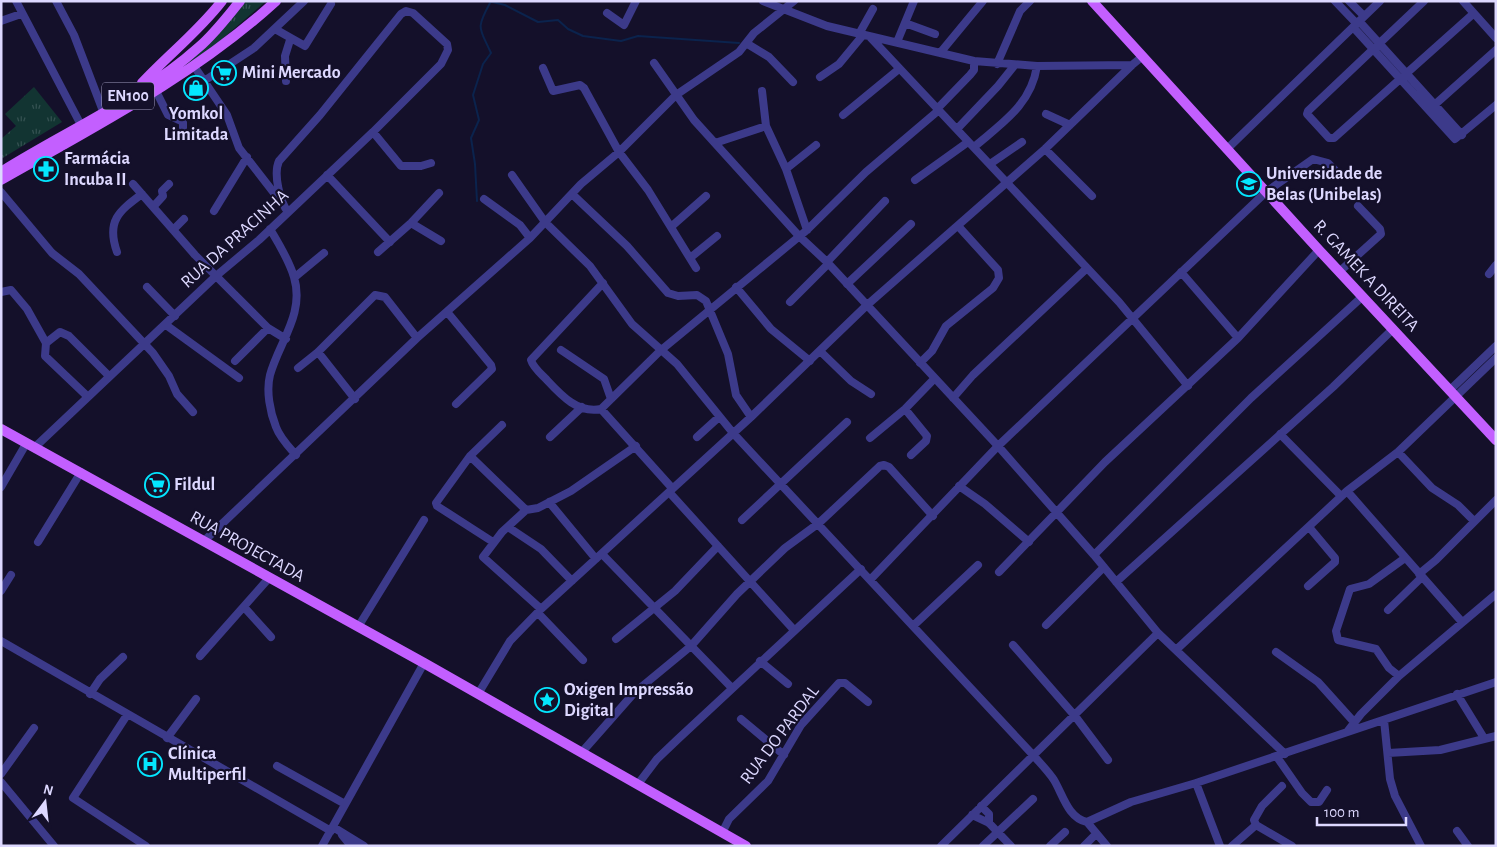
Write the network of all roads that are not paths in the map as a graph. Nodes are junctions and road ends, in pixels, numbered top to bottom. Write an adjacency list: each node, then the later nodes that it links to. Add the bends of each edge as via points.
1 (16, 1): 23 (street)
2 (56, 1): 61 (street, via 74,35)
3 (222, 1): 56 (main road, EN100)
4 (240, 1): 56 (main road, EN100, via 199,47)
5 (276, 1): 43 (main road, EN100, via 240,33)
6 (304, 1): 28 (street)
7 (636, 1): 22 (street, via 624,25)
8 (763, 1): 21 (street)
9 (794, 1): 21 (street)
10 (914, 1): 27 (street)
11 (983, 1): 37 (street)
12 (1030, 1): 41 (street, via 1020,11)
13 (1092, 1): 38 (main road, R. GAMEK A DIREITA)
14 (1348, 1): 26 (street)
15 (1380, 1): 26 (street)
16 (1424, 1): 35 (street)
17 (1463, 1): 24 (street)
18 (1338, 2): 26 (street)
19 (331, 4): 32 (street, via 307,44 303,46)
20 (873, 9): 30 (street)
21 (782, 10): 30 (street); 34 (street)
22 (607, 13)
23 (21, 14): 25 (street); 65 (street)
24 (1473, 14): 31 (street); 48 (street)
25 (1, 21)
26 (1358, 22): 35 (street); 77 (street)
27 (905, 23): 29 (street); 33 (street)
28 (275, 30): 32 (street); 50 (street, via 234,62)
29 (935, 34)
30 (864, 35): 33 (street); 47 (street); 49 (street, via 839,64)
31 (1496, 38)
32 (290, 40): 52 (street, via 285,56)
33 (897, 42): 37 (street)
34 (746, 43): 53 (street, via 769,57); 57 (street, via 731,58)
35 (1376, 47): 48 (street); 51 (street); 51 (street, via 1307,114 1329,138 1334,138)
36 (1496, 50): 58 (street)
37 (940, 53): 39 (street)
38 (1143, 56): 42 (street); 77 (main road, R. GAMEK A DIREITA)
39 (974, 60): 41 (street); 60 (street, via 974,70)
40 (654, 63): 57 (street)
41 (997, 64): 44 (street)
42 (1132, 65): 45 (street); 66 (street)
43 (194, 66): 50 (street); 54 (main road, EN100)
44 (1014, 66): 45 (street); 68 (street)
45 (1037, 66): 74 (street, via 1033,87 1025,100)
46 (543, 68): 78 (street, via 553,92 580,85 584,88)
47 (899, 69): 60 (street); 64 (street)
48 (1407, 74): 51 (street); 58 (street)
49 (820, 77)
50 (204, 80): 79 (street, via 227,115 236,141)
51 (1400, 80): 62 (street)
52 (286, 81)
53 (793, 82)
54 (155, 89): 71 (street, via 170,117 182,122); 89 (main road, EN100)
55 (762, 91): 67 (street)
56 (132, 95): 61 (main road, EN100)
57 (676, 95): 73 (street); 78 (street)
58 (1435, 105): 62 (street); 70 (street)
59 (1496, 105): 70 (street)
60 (938, 109): 68 (street); 116 (street, via 866,172)
61 (104, 111): 65 (main road, EN100)
62 (1428, 111): 70 (street, via 1453,138)
63 (1046, 114): 66 (street)
64 (843, 115)
65 (80, 125): 80 (main road, EN100)
66 (1070, 125): 76 (street)
67 (766, 126): 73 (street); 84 (street)
68 (957, 129): 74 (street)
69 (373, 132): 81 (street, via 401,166); 87 (street, RUA DA PRACINHA); 103 (street, RUA DA PRACINHA, via 441,64 448,46 413,13 406,11 401,14 320,115 278,161 276,169)
70 (1462, 135)
71 (183, 138)
72 (1022, 142): 82 (street)
73 (715, 143): 118 (street)
74 (971, 144): 82 (street); 90 (street)
75 (816, 145): 84 (street)
76 (1046, 149): 91 (street); 100 (street)
77 (1227, 149): 95 (main road, R. GAMEK A DIREITA)
78 (619, 152): 98 (street); 112 (street)
79 (247, 157): 103 (street); 106 (street)
80 (17, 162): 83 (street); 86 (main road, EN100)
81 (431, 164)
82 (990, 164): 91 (street)
83 (1, 167)
84 (786, 169): 116 (street)
85 (1335, 170): 95 (street, via 1313,159)
86 (1, 172)
87 (327, 175): 107 (street, RUA DA PRACINHA); 121 (street)
88 (512, 175): 109 (street)
89 (1, 180)
90 (915, 180)
91 (1007, 183): 113 (street); 130 (street)
92 (132, 184): 97 (street)
93 (169, 184): 105 (street)
94 (1, 192): 155 (street, via 52,253 79,274)
95 (1266, 192): 122 (main road, R. GAMEK A DIREITA); 131 (street)
96 (439, 193): 110 (street)
97 (142, 194): 105 (street); 123 (street, via 117,215 113,232)
98 (572, 194): 109 (street); 144 (street, via 627,246 668,293 702,297)
99 (706, 196): 112 (street)
100 (1092, 196)
101 (484, 199): 119 (street, via 520,225)
102 (885, 201): 127 (street)
103 (283, 205): 107 (street)
104 (1358, 206): 132 (street, via 1381,234)
105 (153, 207): 115 (street)
106 (214, 212)
107 (288, 212): 114 (street, RUA DA PRACINHA)
108 (184, 219): 115 (street)
109 (545, 222): 119 (street); 136 (street, via 576,250)
110 (411, 223): 120 (street); 121 (street)
111 (911, 224): 137 (street)
112 (672, 226): 126 (street)
113 (959, 227): 143 (street); 164 (street, via 998,270 999,278 987,294 946,326 932,351)
114 (270, 229): 134 (street, RUA DA PRACINHA); 135 (street)
115 (173, 230): 134 (street)
116 (807, 230): 118 (street)
117 (716, 236): 126 (street)
118 (798, 236): 127 (street); 139 (street)
119 (530, 238): 145 (street)
120 (441, 241)
121 (390, 242): 124 (street)
122 (1319, 250): 132 (main road, R. GAMEK A DIREITA); 152 (street)
123 (117, 252)
124 (378, 252)
125 (324, 253): 135 (street)
126 (690, 258): 129 (street)
127 (827, 263): 137 (street); 142 (street)
128 (1496, 265): 133 (street)
129 (696, 268)
130 (1087, 268): 147 (street); 173 (street, via 973,375)
131 (1181, 272): 147 (street); 152 (street)
132 (1339, 272): 141 (main road, R. GAMEK A DIREITA)
133 (1489, 274)
134 (216, 276): 146 (street, RUA DA PRACINHA); 149 (street)
135 (295, 277): 153 (street, via 295,312)
136 (603, 283): 158 (street, via 632,324); 177 (street, via 531,360 560,394)
137 (847, 284): 143 (street)
138 (147, 287): 146 (street)
139 (736, 287): 144 (street); 163 (street, via 771,329)
140 (1, 292): 154 (street, via 11,290)
141 (1362, 297): 150 (main road, R. GAMEK A DIREITA); 221 (street, via 1251,398)
142 (790, 302)
143 (866, 306): 159 (street); 164 (street)
144 (710, 310): 158 (street); 182 (street, via 728,354 736,395)
145 (448, 313): 151 (street); 176 (street, via 492,369)
146 (175, 316): 148 (street, RUA DA PRACINHA)
147 (1133, 319): 169 (street); 194 (street)
148 (166, 325): 155 (street, RUA DA PRACINHA); 167 (street)
149 (268, 328): 153 (street); 162 (street)
150 (1393, 329): 170 (main road, R. GAMEK A DIREITA); 187 (street)
151 (418, 338): 160 (street, via 380,294 375,295); 175 (street)
152 (1238, 338): 169 (street)
153 (286, 339): 196 (street, via 274,363 268,389 275,426)
154 (46, 343): 166 (street, via 57,333 64,334); 172 (street, via 45,356)
155 (144, 343): 166 (street, RUA DA PRACINHA); 180 (street, via 162,363 177,394)
156 (1496, 346): 170 (street)
157 (562, 350): 174 (street, via 604,378)
158 (660, 351): 174 (street); 181 (street, via 677,364)
159 (820, 351): 163 (street); 171 (street, via 851,381)
160 (318, 352): 165 (street); 175 (street)
161 (1496, 358): 170 (street)
162 (235, 361)
163 (810, 361): 182 (street)
164 (920, 363): 168 (street)
165 (298, 368)
166 (108, 376): 172 (street, RUA DA PRACINHA)
167 (239, 378)
168 (935, 378): 173 (street); 179 (street)
169 (1188, 386): 208 (street, via 1105,462)
170 (1453, 393): 191 (main road, R. GAMEK A DIREITA); 195 (street)
171 (871, 394)
172 (87, 396): 192 (street, RUA DA PRACINHA)
173 (953, 398): 194 (street)
174 (611, 399): 178 (street)
175 (355, 400): 196 (street)
176 (456, 404)
177 (582, 407): 178 (street); 189 (street)
178 (601, 408): 193 (street)
179 (905, 409): 190 (street); 197 (street, via 927,436)
180 (193, 412)
181 (719, 417): 186 (street); 188 (street)
182 (751, 417): 186 (street)
183 (847, 422): 200 (street)
184 (502, 425): 198 (street)
185 (1, 429): 192 (main road, RUA PROJECTADA)
186 (733, 433): 200 (street); 203 (street)
187 (1280, 434): 204 (street); 234 (street)
188 (697, 437)
189 (550, 438)
190 (870, 438)
191 (1496, 440)
192 (30, 446): 199 (main road, RUA PROJECTADA); 202 (street, RUA DA PRACINHA)
193 (636, 446): 203 (street); 206 (street, via 588,481)
194 (998, 446): 201 (street); 208 (street)
195 (1398, 452): 204 (street); 212 (street, via 1432,488 1458,505)
196 (296, 455): 217 (street)
197 (911, 455)
198 (470, 456): 207 (street); 218 (street, via 437,506)
199 (81, 472): 216 (street); 217 (main road, RUA PROJECTADA)
200 (782, 484): 211 (street); 213 (street)
201 (959, 486): 209 (street); 219 (street)
202 (1, 487)
203 (671, 490): 220 (street); 222 (street)
204 (1344, 493): 215 (street); 223 (street)
205 (1496, 500): 212 (street)
206 (549, 502): 207 (street); 222 (street)
207 (526, 510): 214 (street)
208 (1057, 514): 219 (street); 221 (street)
209 (933, 516): 213 (street, via 884,465); 231 (street)
210 (424, 520): 245 (street)
211 (742, 520)
212 (1474, 521): 229 (street)
213 (819, 523): 226 (street); 233 (street, via 785,548)
214 (508, 527): 218 (street); 232 (street, via 540,549)
215 (1309, 527): 235 (street, via 1335,562); 253 (street)
216 (38, 542)
217 (204, 542): 230 (main road, RUA PROJECTADA)
218 (493, 542): 241 (street, via 483,557)
219 (1030, 542): 227 (street)
220 (718, 546): 233 (street); 239 (street, via 696,571)
221 (1094, 555): 225 (street)
222 (599, 557): 232 (street); 239 (street)
223 (1405, 558): 229 (street); 260 (street, via 1369,584 1350,589 1336,631 1338,640 1376,649)
224 (978, 565): 244 (street)
225 (1104, 567): 234 (street); 243 (street)
226 (861, 569): 231 (street); 246 (street)
227 (999, 572)
228 (11, 575): 236 (street)
229 (1420, 575): 240 (street); 242 (street)
230 (269, 578): 238 (street); 245 (main road, RUA PROJECTADA)
231 (870, 580): 244 (street)
232 (572, 581): 241 (street)
233 (750, 582): 246 (street); 252 (street)
234 (1116, 582): 247 (street)
235 (1308, 586)
236 (1, 591)
237 (1496, 594): 242 (street)
238 (244, 607): 248 (street); 255 (street)
239 (654, 608): 249 (street); 252 (street)
240 (1388, 610)
241 (539, 611): 257 (street); 265 (street, via 510,641)
242 (1462, 622): 260 (street)
243 (1046, 625)
244 (913, 626): 283 (street)
245 (358, 627): 259 (main road, RUA PROJECTADA)
246 (794, 630): 258 (street)
247 (1158, 633): 253 (street); 270 (street)
248 (271, 637)
249 (616, 639)
250 (1, 641): 264 (street)
251 (1013, 645): 270 (street)
252 (691, 646): 263 (street); 279 (street, via 634,693)
253 (1178, 649): 281 (street)
254 (1276, 652): 273 (street, via 1318,682)
255 (200, 656)
256 (124, 657): 264 (street, via 100,679)
257 (583, 660)
258 (760, 661): 262 (street); 263 (street)
259 (424, 663): 265 (main road, RUA PROJECTADA); 294 (street)
260 (1399, 676): 273 (street)
261 (1496, 682): 266 (street)
262 (788, 684)
263 (732, 687): 290 (street, via 657,759)
264 (90, 694): 269 (street)
265 (478, 694): 279 (main road, RUA PROJECTADA)
266 (1457, 694): 272 (street); 278 (street)
267 (196, 699): 277 (street)
268 (868, 702): 282 (street, RUA DO PARDAL, via 845,683 839,683 801,725)
269 (128, 716): 277 (street); 307 (street, via 73,798)
270 (1076, 716): 283 (street); 285 (street)
271 (741, 719): 282 (street)
272 (1384, 720): 275 (street); 280 (street)
273 (1354, 722): 275 (street)
274 (34, 728): 287 (street)
275 (1348, 732): 281 (street)
276 (1496, 736): 278 (street)
277 (167, 738): 300 (street)
278 (1484, 738): 280 (street, via 1440,750)
279 (582, 752): 290 (main road, RUA PROJECTADA)
280 (1388, 753): 321 (street, via 1395,796)
281 (1285, 754): 284 (street)
282 (784, 755): 304 (street, RUA DO PARDAL, via 768,781 729,819)
283 (1033, 755): 295 (street); 297 (street, via 1053,778 1074,816)
284 (1277, 757): 289 (street); 292 (street, via 1311,802 1319,802)
285 (1108, 760)
286 (277, 766): 294 (street)
287 (1, 774)
288 (1, 782): 306 (street)
289 (1196, 783): 297 (street, via 1131,802); 318 (street)
290 (638, 784): 304 (main road, RUA PROJECTADA)
291 (1282, 786): 299 (street, via 1262,806 1254,820)
292 (1327, 790)
293 (1033, 800): 302 (street)
294 (345, 804): 300 (street)
295 (981, 806): 296 (street); 298 (street, via 988,814)
296 (972, 815): 298 (street); 312 (street)
297 (1087, 822): 305 (street)
298 (989, 823): 302 (street)
299 (1256, 825): 319 (street); 320 (street)
300 (332, 829): 308 (street); 309 (street); 310 (street)
301 (1457, 831): 322 (street)
302 (998, 832): 313 (street); 314 (street)
303 (1065, 832): 315 (street)
304 (722, 833): 311 (main road, RUA PROJECTADA)
305 (1096, 834): 316 (street); 317 (street)
306 (54, 846)
307 (146, 846)
308 (322, 846)
309 (350, 846)
310 (364, 846)
311 (746, 846)
312 (941, 846)
313 (983, 846)
314 (1011, 846)
315 (1050, 846)
316 (1084, 846)
317 (1107, 846)
318 (1220, 846)
319 (1232, 846)
320 (1292, 846)
321 (1421, 846)
322 (1468, 846)

